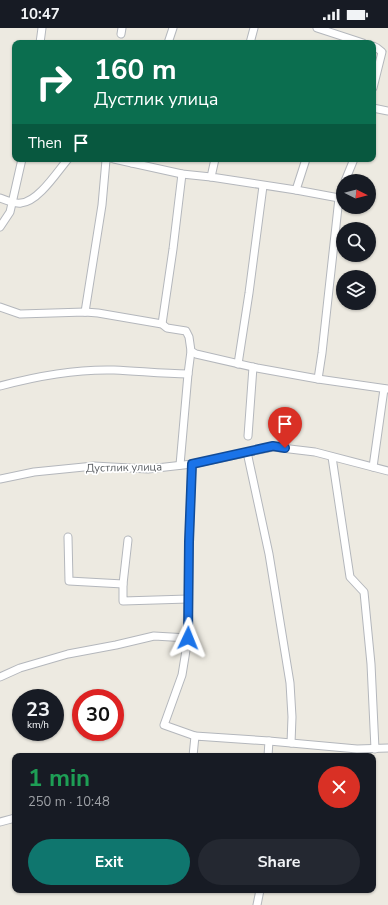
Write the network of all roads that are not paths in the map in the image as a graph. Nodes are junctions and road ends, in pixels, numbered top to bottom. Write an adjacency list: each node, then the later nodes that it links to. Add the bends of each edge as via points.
1 (42, 28): 5 (street)
2 (173, 28): 6 (street)
3 (254, 28): 7 (street)
4 (317, 28): 8 (street)
5 (40, 40)
6 (169, 40)
7 (251, 40)
8 (343, 40)
9 (376, 48): 10 (street, via 382,52)
10 (376, 76)
11 (376, 109): 12 (street)
12 (388, 111)
13 (21, 162): 27 (street)
14 (65, 162): 27 (street, via 38,194 23,203)
15 (105, 162): 31 (street, via 102,205)
16 (137, 162): 20 (street)
17 (214, 162): 22 (street)
18 (305, 162): 24 (street)
19 (353, 162): 21 (street)
20 (182, 174): 22 (street); 32 (street)
21 (348, 174)
22 (211, 177): 23 (street)
23 (263, 186): 24 (street); 34 (street)
24 (296, 190): 25 (street)
25 (336, 197)
26 (0, 198): 27 (street)
27 (14, 201): 29 (street)
28 (337, 214): 37 (street)
29 (0, 227)
30 (0, 307): 31 (street, via 20,314)
31 (85, 312): 32 (street)
32 (162, 324): 33 (street, via 167,328 186,331)
33 (191, 351): 34 (street); 36 (street)
34 (238, 364): 35 (street)
35 (253, 367): 37 (street); 40 (street)
36 (188, 374): 38 (street, via 114,370 74,371); 43 (street)
37 (318, 379): 39 (street)
38 (0, 386)
39 (386, 389): 45 (street)
40 (248, 436)
41 (247, 452): 42 (street, Дустлик улица, via 273,446); 44 (street, Дустлик улица); 56 (street, via 289,676)
42 (332, 457): 45 (street, Дустлик улица); 57 (street, via 350,577 364,592 371,664)
43 (180, 464): 44 (street, Дустлик улица); 47 (street, Дустлик улица, via 148,469 94,466 34,472)
44 (192, 464): 51 (street)
45 (373, 467): 46 (street, Дустлик улица)
46 (388, 470)
47 (0, 479)
48 (68, 537): 50 (street, via 70,581)
49 (128, 540): 50 (street)
50 (123, 584): 51 (street, via 123,601)
51 (188, 599): 52 (street)
52 (188, 638): 53 (street, via 154,636 68,654); 54 (street, via 182,675 164,725)
53 (1, 673)
54 (195, 736): 55 (street); 60 (street)
55 (269, 741): 56 (street); 61 (street)
56 (291, 742): 59 (street)
57 (374, 748): 58 (street); 59 (street)
58 (388, 748)
59 (353, 752)
60 (193, 753)
61 (268, 753)
62 (12, 819): 63 (street)
63 (0, 822)
64 (259, 893): 65 (street)
65 (256, 905)

